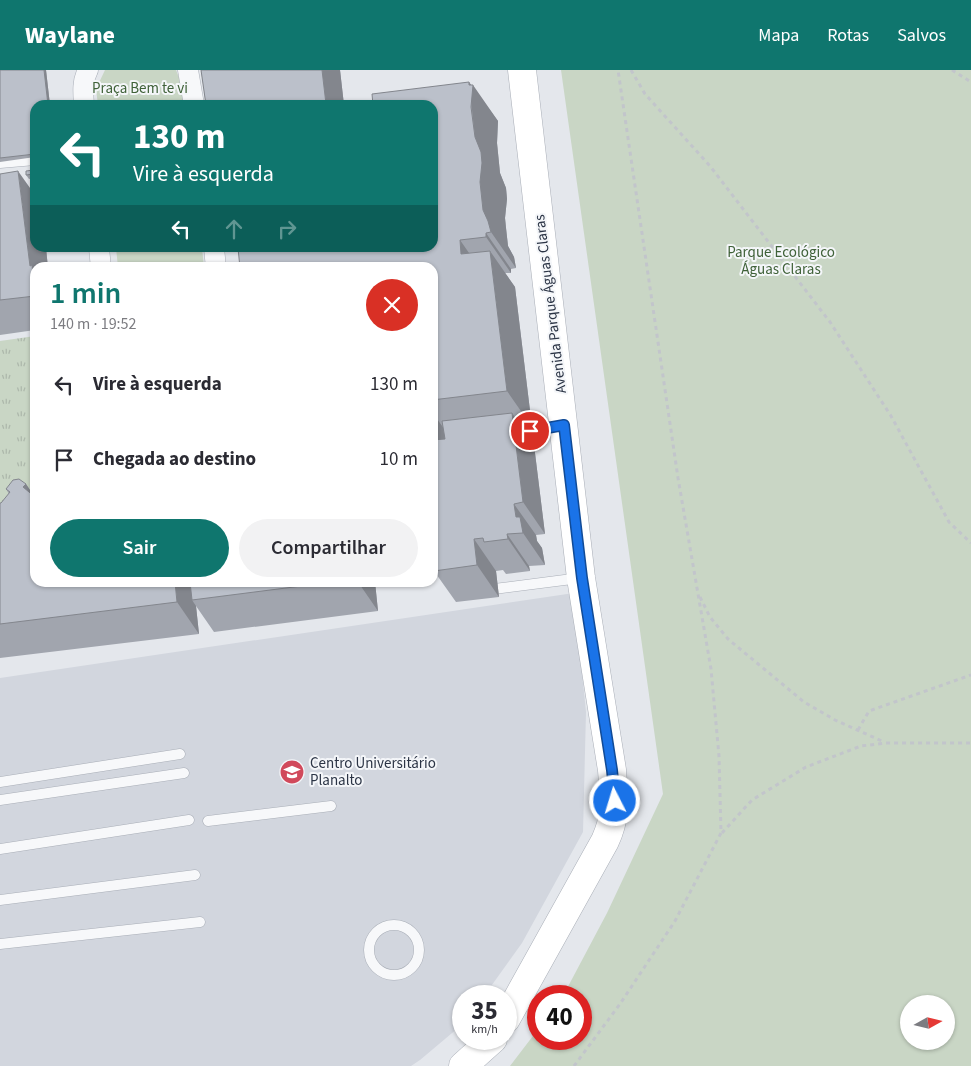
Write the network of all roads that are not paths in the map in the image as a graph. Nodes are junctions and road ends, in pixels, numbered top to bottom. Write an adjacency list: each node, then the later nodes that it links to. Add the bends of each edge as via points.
1 (88, 70): 4 (street, via 84,77)
2 (188, 70): 5 (street)
3 (522, 70): 8 (street, Avenida Parque Águas Claras)
4 (83, 100)
5 (192, 100)
6 (30, 160): 7 (lane)
7 (0, 163)
8 (564, 425): 9 (lane); 10 (street, Avenida Parque Águas Claras)
9 (503, 435)
10 (582, 578): 11 (lane); 25 (street, Avenida Parque Águas Claras, via 612,770 615,801 612,826)
11 (475, 592)
12 (180, 754): 14 (lane)
13 (184, 773): 15 (lane)
14 (0, 782)
15 (0, 800)
16 (331, 806): 18 (lane)
17 (189, 820): 19 (lane)
18 (208, 821)
19 (0, 849)
20 (195, 876): 21 (lane)
21 (0, 900)
22 (200, 922): 23 (lane)
23 (0, 944)
24 (377, 968): 24 (lane, via 392,975 401,974 415,964 419,947 411,932 396,924 379,930 373,936 369,952)
25 (517, 999)
26 (481, 1050): 27 (street)
27 (463, 1066)

